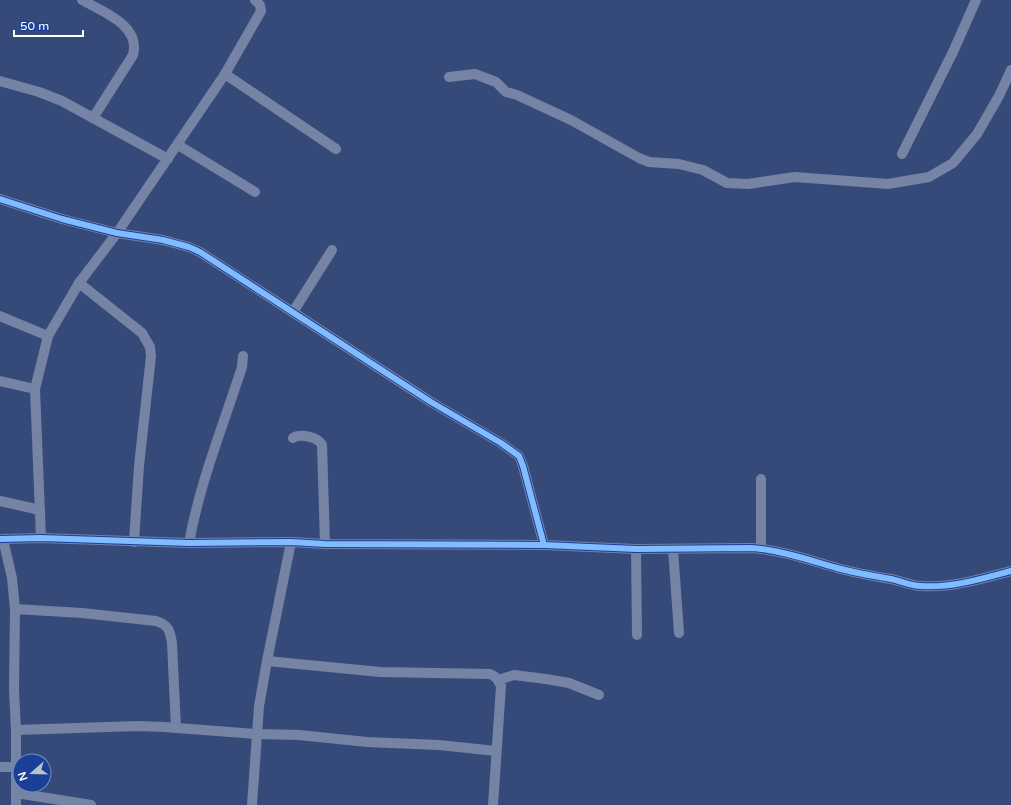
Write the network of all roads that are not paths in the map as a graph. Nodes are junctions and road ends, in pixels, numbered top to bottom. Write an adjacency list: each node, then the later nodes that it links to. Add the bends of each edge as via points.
1 (82, 0): 8 (street, via 121,22 132,35 136,47)
2 (255, 0): 5 (street, via 261,11)
3 (976, 0): 11 (street)
4 (1011, 70): 6 (street, via 977,134 953,163 929,177 888,184 795,177 748,184 727,182 703,170 678,164 649,162 639,158 571,120 506,92 496,82 475,74)
5 (225, 74): 9 (street); 10 (street)
6 (449, 77)
7 (0, 81): 8 (street, via 62,101)
8 (93, 118): 12 (street)
9 (178, 144): 12 (street); 13 (street)
10 (336, 149)
11 (902, 154)
12 (168, 159): 15 (street)
13 (255, 192)
14 (0, 199): 15 (street)
15 (117, 233): 17 (street); 18 (street, via 163,240 200,252)
16 (332, 250): 18 (street)
17 (79, 283): 20 (street); 30 (street, via 142,333 150,347 138,466)
18 (293, 312): 34 (street, via 518,456 528,479)
19 (0, 316): 20 (street)
20 (48, 336): 23 (street)
21 (243, 356): 32 (street, via 242,367 195,510)
22 (0, 381): 23 (street)
23 (35, 389): 27 (street)
24 (293, 438): 33 (street, via 301,435 318,440 322,445)
25 (761, 479): 37 (street)
26 (0, 501): 27 (street)
27 (40, 510): 28 (street)
28 (41, 538): 29 (street); 30 (street)
29 (1, 539): 39 (street, via 12,578)
30 (134, 542): 32 (street)
31 (291, 542): 32 (street); 33 (street); 42 (street)
32 (189, 544)
33 (325, 544): 34 (street)
34 (544, 545): 35 (street)
35 (636, 549): 36 (street); 41 (street)
36 (673, 549): 37 (street); 40 (street)
37 (761, 549): 38 (street, via 919,586 942,587)
38 (1011, 572)
39 (15, 609): 45 (street, via 82,613 164,624 172,643); 46 (street)
40 (679, 633)
41 (637, 635)
42 (267, 661): 43 (street, via 380,672 490,674); 47 (street)
43 (498, 680): 44 (street, via 514,675 546,679 569,683); 48 (street, via 501,686)
44 (599, 695)
45 (176, 728): 46 (street, via 138,726); 47 (street)
46 (16, 730): 49 (street)
47 (257, 734): 48 (street); 55 (street)
48 (496, 751): 56 (street)
49 (16, 753)
50 (0, 767): 51 (street)
51 (12, 767)
52 (16, 793): 53 (street); 54 (street)
53 (16, 805)
54 (91, 805)
55 (252, 805)
56 (492, 805)

